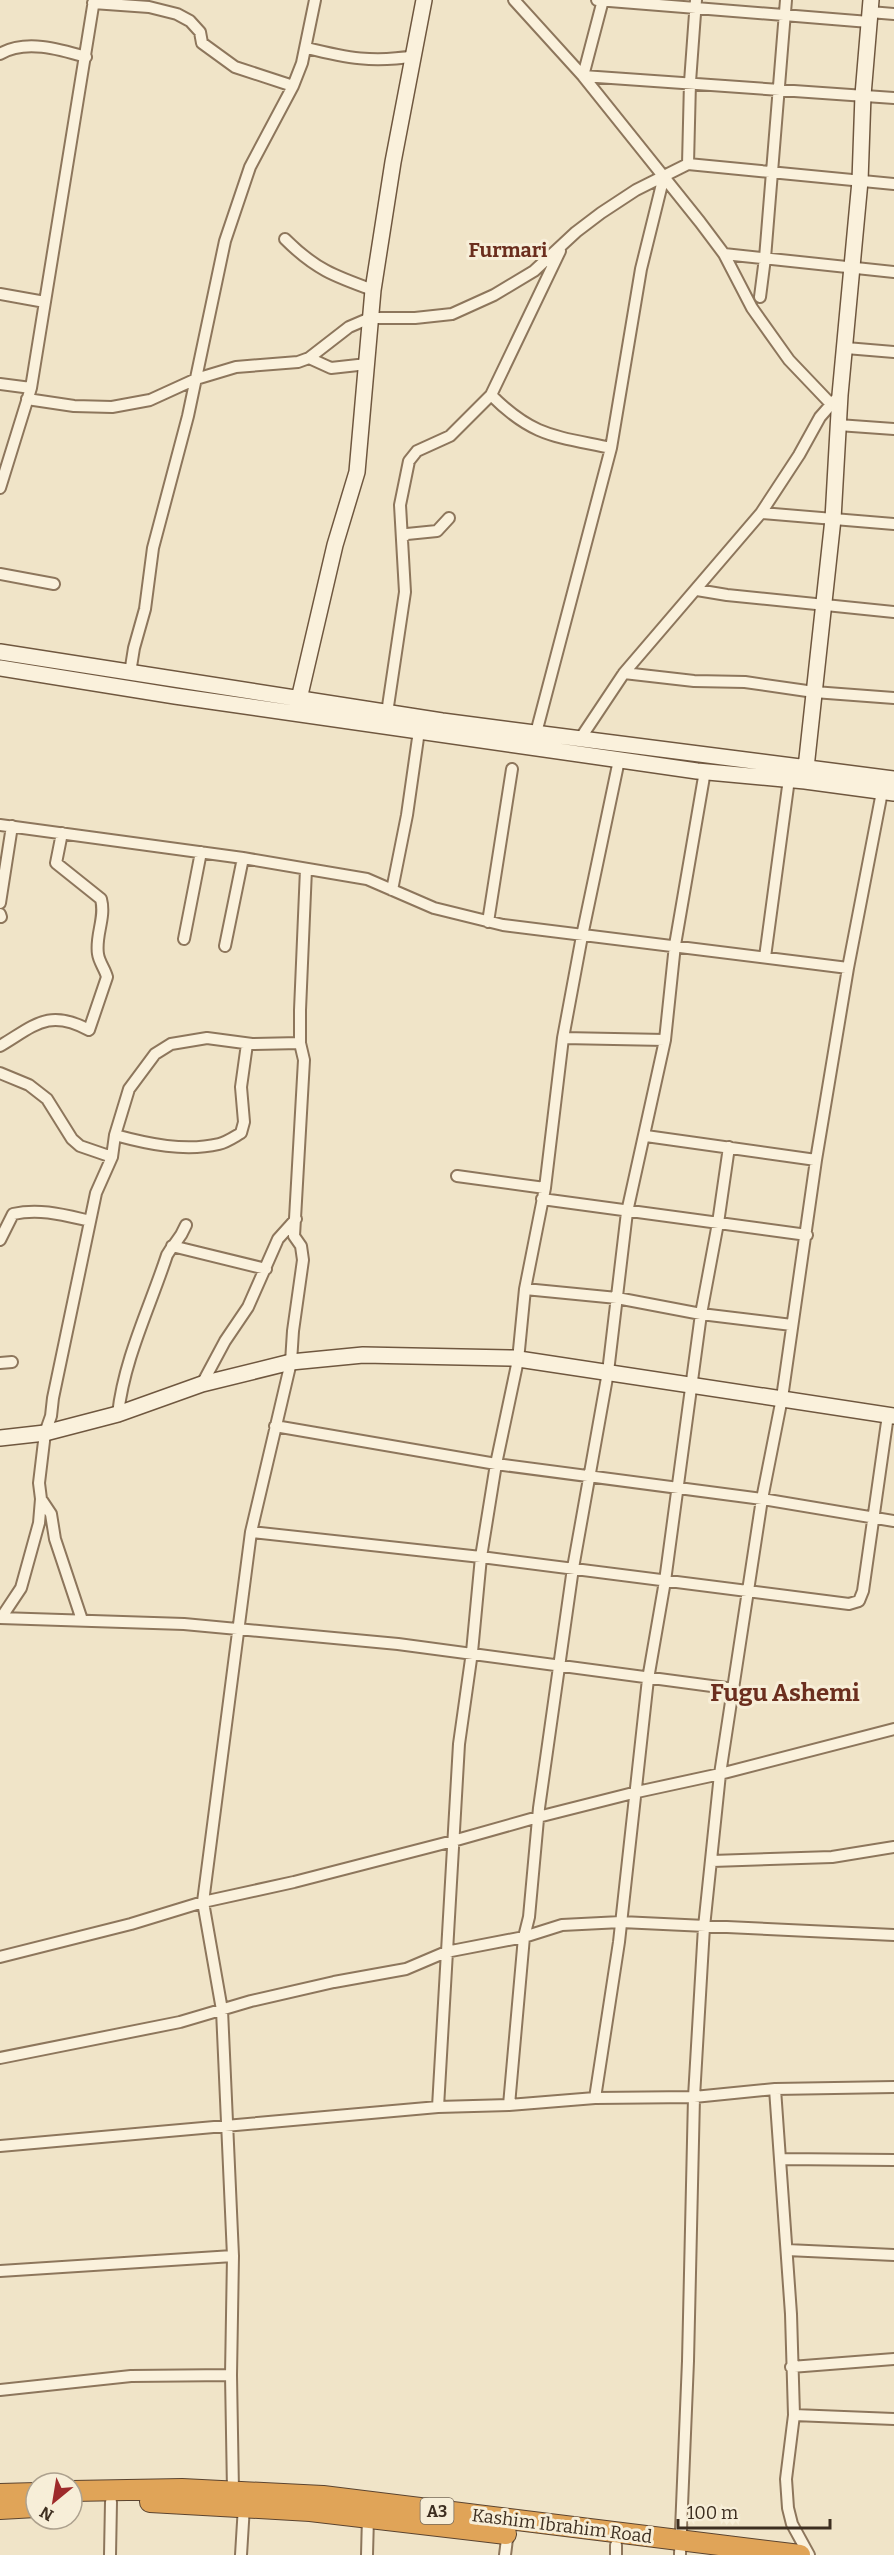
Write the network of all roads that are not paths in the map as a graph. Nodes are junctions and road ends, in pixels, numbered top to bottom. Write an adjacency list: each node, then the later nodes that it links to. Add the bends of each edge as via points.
1 (315, 0): 11 (street)
2 (424, 0): 13 (street)
3 (514, 0): 15 (street)
4 (601, 0): 7 (street); 15 (street)
5 (786, 0): 10 (street)
6 (94, 2): 14 (street); 17 (street, via 177,14 200,32 202,43 235,67)
7 (696, 5): 10 (street); 16 (street)
8 (870, 11): 9 (street); 10 (street); 19 (street)
9 (894, 14)
10 (785, 15): 18 (street)
11 (307, 48): 13 (street, via 355,59); 17 (street)
12 (0, 54): 14 (street, via 20,47 58,49)
13 (415, 56): 32 (street)
14 (86, 57): 35 (street)
15 (583, 76): 16 (street); 23 (street)
16 (690, 82): 18 (street); 21 (street)
17 (293, 86): 41 (street, via 250,167 225,241)
18 (777, 90): 19 (street); 22 (street)
19 (863, 95): 20 (street); 24 (street)
20 (894, 98)
21 (688, 164): 22 (street); 23 (street)
22 (770, 173): 24 (street); 29 (street)
23 (664, 176): 27 (street, via 601,213); 28 (street); 49 (street, via 640,269)
24 (860, 181): 25 (street); 30 (street)
25 (894, 184)
26 (285, 239): 32 (street, via 323,271)
27 (562, 245): 36 (street, via 514,283 452,314); 44 (street)
28 (724, 254): 29 (street); 46 (street, via 752,308 789,360)
29 (765, 258): 30 (street); 34 (street)
30 (854, 269): 31 (street); 37 (street)
31 (894, 272)
32 (373, 290): 36 (street)
33 (0, 294): 35 (street)
34 (760, 297)
35 (45, 302): 43 (street)
36 (370, 318): 39 (street, via 349,327); 40 (street)
37 (846, 348): 38 (street); 46 (street)
38 (894, 352)
39 (309, 358): 40 (street, via 331,368); 41 (street, via 281,365 236,368)
40 (367, 364): 67 (street, via 357,472 335,545)
41 (196, 379): 45 (street, via 150,400 112,406 75,406); 64 (street, via 153,548 145,609)
42 (0, 384): 43 (street)
43 (31, 388): 45 (street)
44 (491, 395): 49 (street, via 523,423 548,435); 55 (street, via 450,436 417,451 409,461 400,505)
45 (27, 399): 50 (street)
46 (835, 399): 47 (street); 51 (street)
47 (838, 424): 48 (street); 53 (street)
48 (894, 429)
49 (610, 448): 70 (street)
50 (0, 488)
51 (761, 513): 53 (street); 58 (street)
52 (449, 518): 55 (street, via 437,531)
53 (833, 519): 54 (street); 59 (street)
54 (894, 524)
55 (402, 537): 68 (street, via 405,592)
56 (0, 574): 57 (street)
57 (54, 584)
58 (697, 590): 59 (street); 63 (street)
59 (824, 604): 60 (street); 65 (street)
60 (894, 612)
61 (0, 652): 64 (street)
62 (0, 668): 69 (street)
63 (624, 673): 65 (street, via 745,682); 71 (street)
64 (130, 674): 67 (street)
65 (814, 692): 66 (street); 75 (street)
66 (894, 698)
67 (299, 699): 68 (street)
68 (387, 713): 69 (street)
69 (420, 725): 70 (street); 72 (street); 84 (street)
70 (536, 733): 71 (street)
71 (580, 739): 75 (street)
72 (620, 760): 74 (street); 87 (street)
73 (512, 769): 86 (street)
74 (705, 771): 75 (street); 89 (street)
75 (800, 776): 76 (street); 77 (street); 91 (street)
76 (894, 779)
77 (888, 792): 92 (street)
78 (0, 825): 79 (street)
79 (12, 826): 80 (street); 85 (street)
80 (62, 833): 81 (street); 97 (street, via 56,863 101,900 98,954 107,977 89,1030 66,1021 46,1019)
81 (201, 852): 82 (street); 88 (street)
82 (243, 858): 83 (street); 90 (street)
83 (306, 869): 84 (street, via 367,879); 95 (street)
84 (392, 890): 86 (street, via 434,908)
85 (0, 903)
86 (488, 922): 87 (street)
87 (582, 936): 89 (street); 93 (street)
88 (184, 939)
89 (675, 945): 91 (street); 94 (street)
90 (225, 946)
91 (765, 957): 92 (street)
92 (848, 968): 103 (street)
93 (563, 1038): 94 (street); 105 (street)
94 (665, 1040): 100 (street)
95 (300, 1043): 96 (street); 107 (street, via 304,1060)
96 (248, 1044): 99 (street, via 207,1038 171,1044 155,1054 129,1089); 99 (street, via 241,1087 241,1133 222,1143 198,1146 165,1146)
97 (0, 1046)
98 (0, 1073): 102 (street, via 29,1085 47,1099 80,1146)
99 (115, 1135): 102 (street)
100 (646, 1136): 101 (street); 106 (street)
101 (729, 1147): 103 (street); 109 (street)
102 (112, 1157): 108 (street, via 96,1193)
103 (816, 1160): 111 (street)
104 (458, 1176): 105 (street)
105 (544, 1194): 106 (street); 115 (street)
106 (627, 1212): 109 (street); 116 (street)
107 (296, 1219): 114 (street, via 278,1239); 120 (street, via 294,1236 301,1246 303,1260)
108 (90, 1221): 112 (street, via 23,1211 13,1214); 128 (street)
109 (718, 1223): 111 (street); 117 (street)
110 (186, 1225): 113 (street, via 180,1241)
111 (807, 1235): 118 (street)
112 (0, 1240)
113 (172, 1246): 114 (street); 125 (street, via 144,1315)
114 (266, 1269): 122 (street)
115 (525, 1289): 116 (street); 119 (street)
116 (617, 1298): 117 (street); 121 (street)
117 (701, 1314): 118 (street); 123 (street)
118 (792, 1325): 124 (street)
119 (518, 1360): 120 (street, via 363,1355); 121 (street); 130 (street)
120 (291, 1362): 122 (street); 127 (street)
121 (608, 1372): 123 (street); 131 (street)
122 (202, 1384): 125 (street)
123 (692, 1385): 124 (street); 132 (street)
124 (782, 1398): 126 (street); 134 (street)
125 (118, 1414): 128 (street)
126 (891, 1415): 135 (street)
127 (275, 1426): 130 (street); 137 (street)
128 (45, 1432): 129 (street); 133 (street)
129 (0, 1438)
130 (496, 1464): 131 (street); 138 (street)
131 (591, 1477): 132 (street); 139 (street)
132 (678, 1489): 134 (street); 140 (street)
133 (41, 1499): 142 (street, via 39,1523 21,1588); 143 (street, via 51,1514 55,1539)
134 (762, 1499): 135 (street); 141 (street)
135 (872, 1518): 136 (street); 141 (street, via 859,1601 849,1604)
136 (894, 1521)
137 (251, 1532): 138 (street); 144 (street)
138 (481, 1557): 139 (street); 145 (street)
139 (573, 1568): 140 (street); 146 (street)
140 (665, 1581): 141 (street); 147 (street)
141 (747, 1592): 148 (street)
142 (0, 1618): 143 (street)
143 (82, 1620): 144 (street)
144 (240, 1630): 145 (street); 156 (street)
145 (472, 1652): 146 (street); 153 (street, via 459,1744)
146 (560, 1664): 147 (street); 152 (street)
147 (648, 1679): 148 (street); 151 (street)
148 (734, 1689): 150 (street)
149 (894, 1729): 150 (street)
150 (720, 1774): 151 (street); 155 (street)
151 (637, 1792): 152 (street); 157 (street)
152 (538, 1817): 153 (street); 160 (street)
153 (453, 1841): 156 (street); 161 (street)
154 (894, 1847): 155 (street, via 832,1857)
155 (712, 1861): 158 (street)
156 (203, 1902): 162 (street); 163 (street)
157 (621, 1922): 158 (street); 160 (street, via 562,1925); 168 (street)
158 (704, 1927): 159 (street); 167 (street)
159 (894, 1935)
160 (524, 1937): 161 (street); 169 (street)
161 (446, 1952): 163 (street, via 406,1969); 170 (street)
162 (0, 1957)
163 (222, 2010): 164 (street); 171 (street)
164 (0, 2058)
165 (894, 2087): 166 (street)
166 (775, 2089): 167 (street); 173 (street)
167 (694, 2097): 168 (street); 196 (street)
168 (595, 2098): 169 (street)
169 (509, 2105): 170 (street)
170 (438, 2107): 171 (street)
171 (227, 2127): 172 (street); 177 (street)
172 (0, 2146)
173 (780, 2159): 174 (street); 175 (street)
174 (894, 2160)
175 (787, 2250): 176 (street); 180 (street)
176 (894, 2254)
177 (233, 2256): 178 (street); 181 (street)
178 (0, 2271)
179 (894, 2359): 180 (street)
180 (791, 2367): 183 (street)
181 (231, 2375): 182 (street, via 131,2376); 188 (street)
182 (0, 2390)
183 (794, 2415): 184 (street); 202 (street, via 786,2479 788,2508)
184 (894, 2419)
185 (84, 2491): 188 (highway, Kashim Ibrahim Road / A3, via 182,2489)
186 (24, 2493): 187 (highway)
187 (0, 2494)
188 (238, 2498): 189 (highway, Kashim Ibrahim Road / A3); 193 (highway, Kashim Ibrahim Road / A3); 194 (highway, Kashim Ibrahim Road / A3, via 323,2496); 198 (street)
189 (111, 2502): 190 (highway, Kashim Ibrahim Road / A3); 197 (street)
190 (84, 2504)
191 (24, 2508): 192 (highway)
192 (0, 2509)
193 (368, 2517): 194 (highway, Kashim Ibrahim Road / A3); 199 (street)
194 (508, 2527): 195 (highway, Kashim Ibrahim Road / A3); 196 (highway, Kashim Ibrahim Road / A3); 200 (street)
195 (616, 2550): 196 (highway, Kashim Ibrahim Road / A3)
196 (682, 2550): 201 (highway, Kashim Ibrahim Road / A3)
197 (110, 2555)
198 (241, 2555)
199 (367, 2555)
200 (505, 2555)
201 (800, 2555)
202 (809, 2555)

